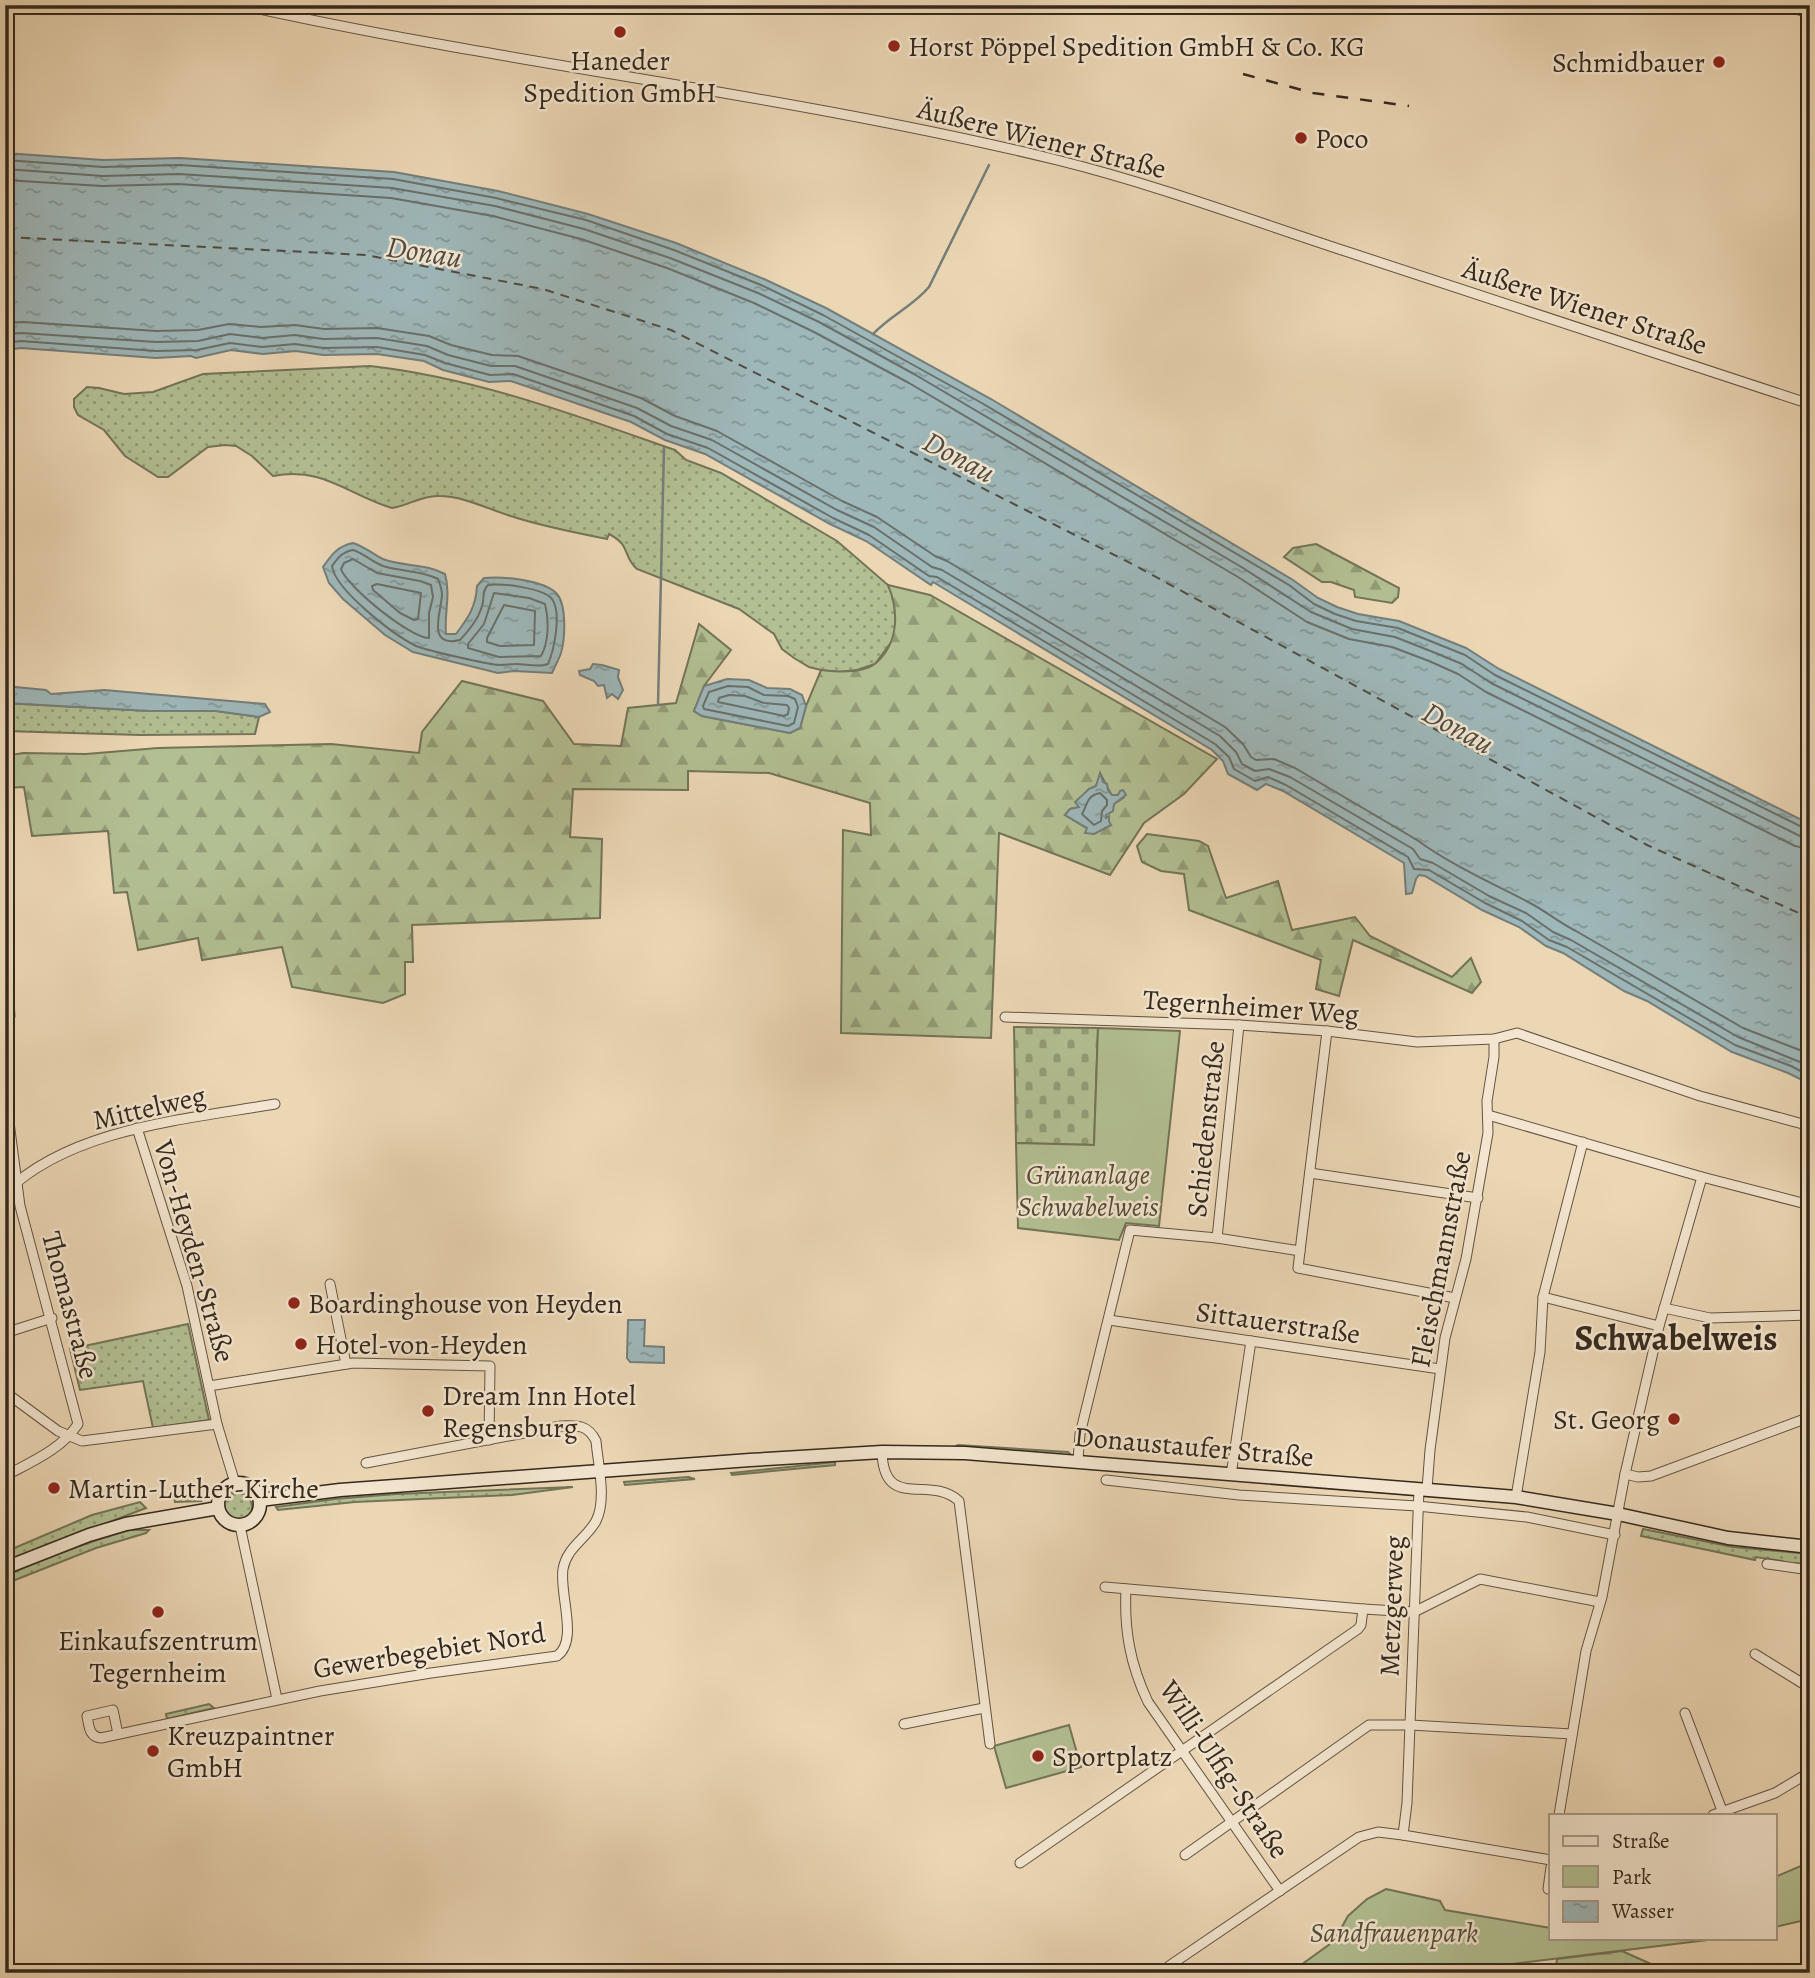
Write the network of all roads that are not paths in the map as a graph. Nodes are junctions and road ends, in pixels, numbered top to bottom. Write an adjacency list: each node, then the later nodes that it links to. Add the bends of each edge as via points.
1 (241, 5): 4 (street, Äußere Wiener Straße, via 376,34 948,134 1063,161)
2 (1780, 5): 3 (street)
3 (1810, 13)
4 (1810, 404)
5 (5, 942): 8 (street, via 10,1016)
6 (1005, 1017): 7 (street, Tegernheimer Weg)
7 (1239, 1025): 9 (street, Tegernheimer Weg); 24 (street, Schiedenstraße)
8 (5, 1030)
9 (1326, 1031): 10 (street, Tegernheimer Weg, via 1417,1042); 18 (street)
10 (1494, 1039): 13 (street, Fleischmannstraße); 14 (street, Tegernheimer Weg, via 1504,1034 1529,1035 1700,1096)
11 (5, 1092): 17 (street, Thomastraße)
12 (275, 1104): 15 (street, Mittelweg)
13 (1488, 1115): 16 (street); 22 (street, Fleischmannstraße)
14 (1810, 1126)
15 (137, 1128): 20 (street, Mittelweg, via 73,1150); 38 (street, Von-Heyden-Straße, via 187,1286)
16 (1583, 1142): 19 (street); 27 (street)
17 (10, 1164): 20 (street, Thomastraße)
18 (1310, 1173): 22 (street); 25 (street)
19 (1702, 1177): 23 (street); 29 (street)
20 (16, 1182): 21 (street, Mittelweg); 31 (street, Thomastraße)
21 (5, 1193)
22 (1478, 1198): 28 (street, Fleischmannstraße)
23 (1810, 1205)
24 (1217, 1238): 25 (street); 32 (street, via 1130,1230)
25 (1300, 1251): 28 (street, via 1298,1268)
26 (330, 1284): 36 (street)
27 (1543, 1297): 33 (street); 54 (street, via 1540,1352)
28 (1455, 1298): 37 (street, Fleischmannstraße)
29 (1664, 1308): 30 (street, via 1710,1318); 33 (street)
30 (1810, 1315)
31 (52, 1318): 34 (street); 42 (street, Thomastraße, via 78,1424)
32 (1109, 1320): 35 (street, Sittauerstraße); 45 (street, via 1080,1434)
33 (1659, 1326): 48 (street)
34 (5, 1333)
35 (1251, 1341): 37 (street, Sittauerstraße); 49 (street)
36 (346, 1364): 38 (street, Von-Heyden-Straße); 43 (street, Von-Heyden-Straße, via 490,1366)
37 (1440, 1369): 53 (street, Fleischmannstraße)
38 (209, 1387): 41 (street, Von-Heyden-Straße)
39 (5, 1392): 42 (street)
40 (1810, 1418): 48 (street, via 1651,1476)
41 (217, 1424): 42 (street, via 82,1441); 52 (street, Von-Heyden-Straße)
42 (70, 1437): 50 (street)
43 (489, 1440): 46 (street); 47 (street, via 561,1426 585,1427 596,1441)
44 (882, 1452): 45 (main road, Donaustaufer Straße); 47 (main road, Donaustaufer Straße); 73 (street, via 885,1474 897,1487 944,1492 959,1501)
45 (1078, 1460): 49 (main road, Donaustaufer Straße)
46 (366, 1463)
47 (599, 1471): 55 (main road, Donaustaufer Straße); 72 (street, Gewerbegebiet Nord, via 599,1513 571,1550 563,1572 568,1641 562,1652)
48 (1625, 1474): 58 (street)
49 (1231, 1475): 53 (main road, Donaustaufer Straße)
50 (5, 1476)
51 (1106, 1480): 56 (street, Donaustaufer Straße, via 1239,1495)
52 (235, 1483): 55 (main road, via 254,1489); 57 (main road, via 220,1495)
53 (1423, 1489): 54 (main road, Donaustaufer Straße); 56 (street, Metzgerweg)
54 (1517, 1497): 58 (main road, Donaustaufer Straße)
55 (260, 1500): 59 (main road, via 254,1520)
56 (1417, 1506): 60 (street, Donaustaufer Straße, via 1527,1517); 69 (street, Metzgerweg)
57 (218, 1507): 59 (main road, via 228,1523); 63 (main road, via 126,1524)
58 (1618, 1514): 60 (street); 61 (main road, Donaustaufer Straße, via 1728,1538)
59 (240, 1526): 72 (street, Gewerbegebiet Nord)
60 (1615, 1535): 67 (street)
61 (1810, 1547)
62 (1767, 1564): 64 (street)
63 (5, 1568)
64 (1810, 1570)
65 (1105, 1587): 66 (street)
66 (1126, 1589): 68 (street); 80 (street, Willi-Ulfig-Straße, via 1125,1629 1132,1665 1148,1702)
67 (1600, 1602): 69 (street, via 1480,1579); 78 (street, via 1586,1651)
68 (1363, 1609): 69 (street); 80 (street, via 1358,1629)
69 (1414, 1612): 76 (street, Metzgerweg)
70 (1755, 1654): 71 (street)
71 (1810, 1688)
72 (277, 1699): 77 (street, Gewerbegebiet Nord)
73 (985, 1708): 75 (street); 79 (street)
74 (1685, 1713): 83 (street)
75 (904, 1724)
76 (1410, 1725): 78 (street); 84 (street, via 1376,1724 1361,1729); 85 (street, Metzgerweg)
77 (118, 1734)
78 (1572, 1734): 82 (street)
79 (990, 1744)
80 (1182, 1752): 84 (street, Willi-Ulfig-Straße); 88 (street)
81 (1810, 1772): 83 (street, via 1775,1793)
82 (1559, 1814)
83 (1718, 1814)
84 (1232, 1823): 86 (street); 91 (street, Willi-Ulfig-Straße)
85 (1403, 1835): 87 (street); 91 (street, via 1378,1832 1359,1837)
86 (1185, 1855)
87 (1549, 1860)
88 (1020, 1863)
89 (1549, 1882): 90 (street)
90 (1548, 1889)
91 (1280, 1891): 92 (street)
92 (1169, 1966)

